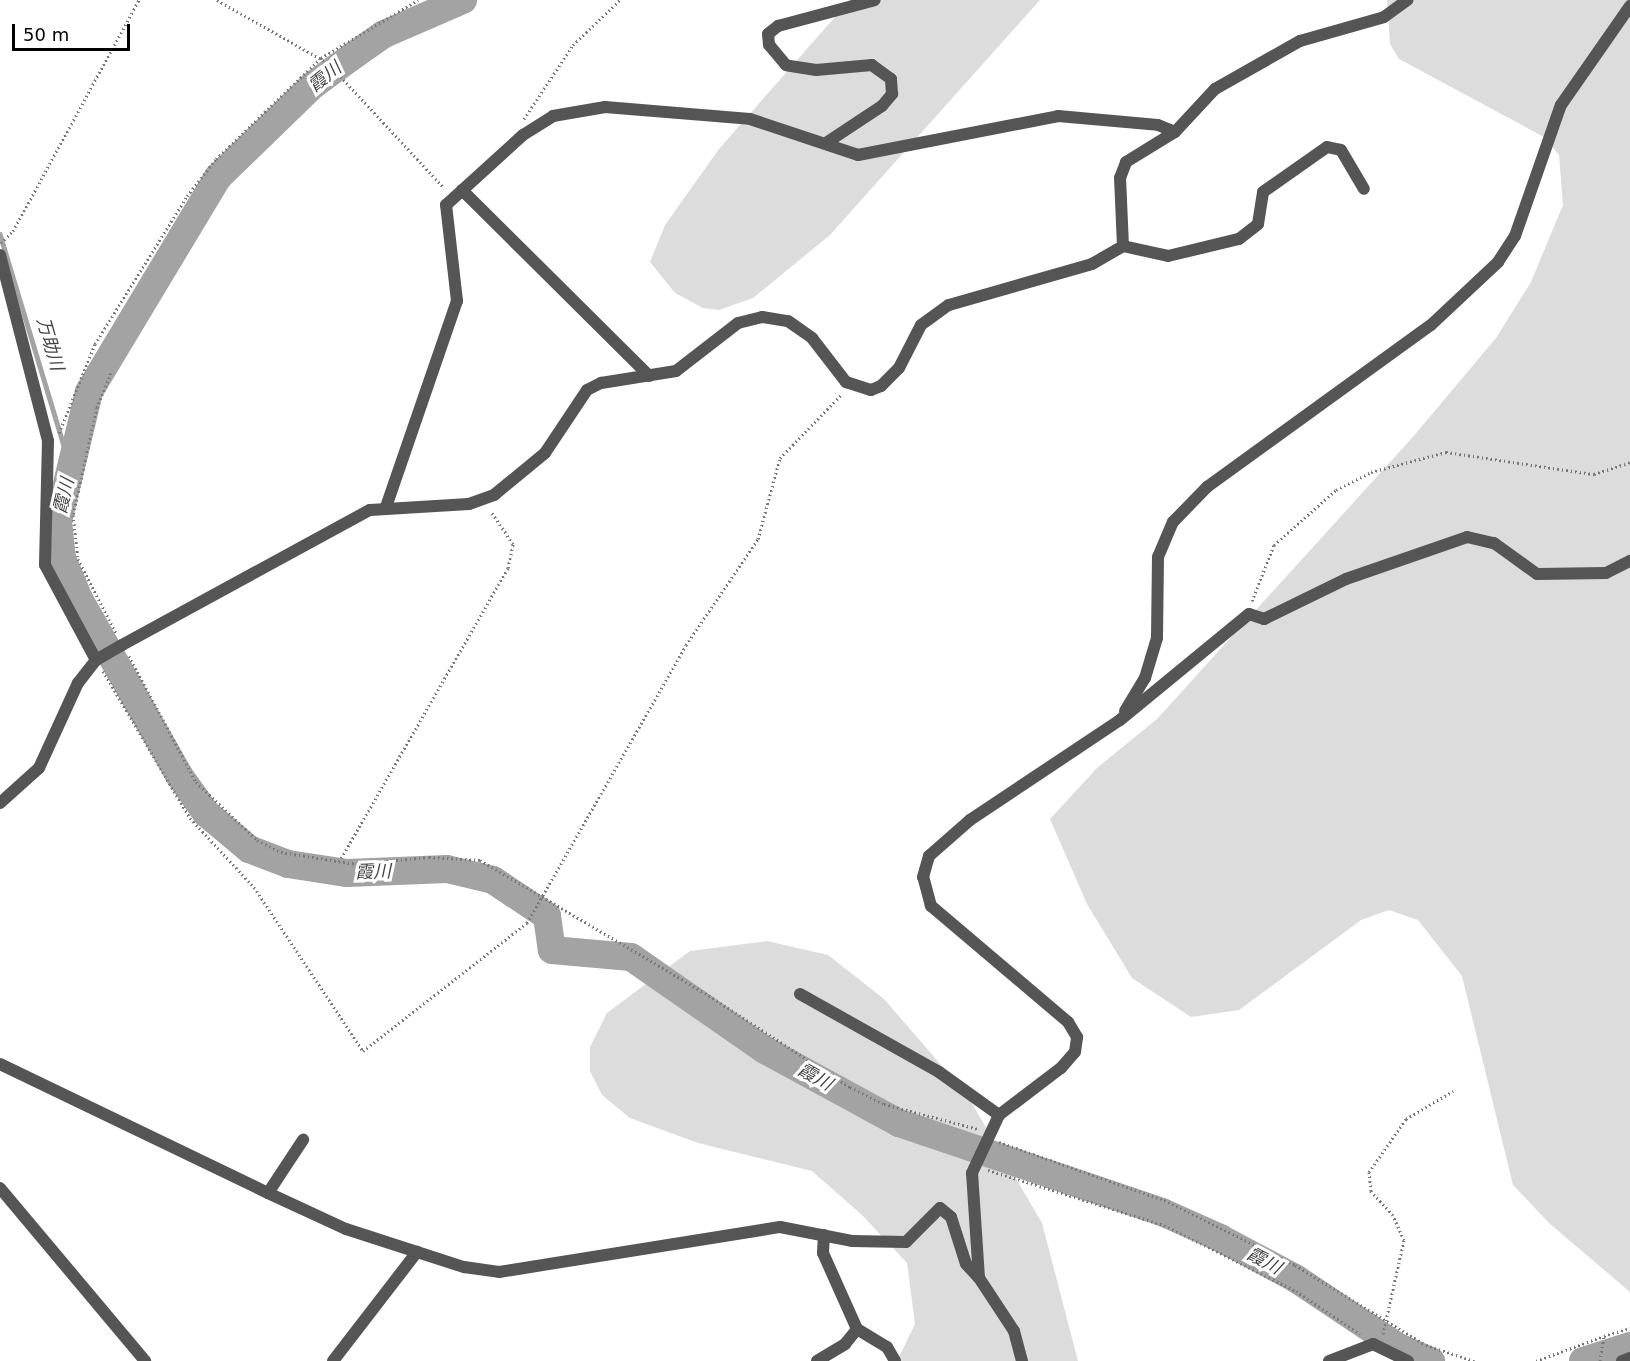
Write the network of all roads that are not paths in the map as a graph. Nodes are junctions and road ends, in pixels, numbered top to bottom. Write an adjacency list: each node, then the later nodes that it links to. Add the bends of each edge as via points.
1 (875, 0): 5 (street, via 777,26 768,34 769,45 786,65 816,70 872,65 891,79 892,94 882,106)
2 (1407, 0): 4 (street, via 1384,17 1300,41 1237,75 1215,89)
3 (1630, 6): 14 (street, via 1561,105 1515,236 1498,262 1431,325 1207,487 1173,522 1158,557 1157,638 1145,678)
4 (1175, 132): 5 (street, via 1158,124 1058,116 876,155 848,153); 8 (street, via 1133,156 1121,170)
5 (826, 143): 7 (street, via 750,119 605,107 553,116 523,135)
6 (1364, 189): 8 (street, via 1341,150 1328,147 1263,192 1258,224 1239,239 1168,256)
7 (457, 193): 10 (street); 11 (street, via 445,223 458,301)
8 (1123, 246): 10 (street, via 1092,264 949,305 921,325 892,378 871,390 846,382 800,328 762,317 738,323 676,371)
9 (0, 255): 13 (street, via 48,441 45,565)
10 (649, 376): 11 (street, via 587,390 532,468 482,501)
11 (386, 507): 13 (street, via 334,527)
12 (1630, 561): 14 (street, via 1606,573 1537,574 1494,543 1467,537 1346,579 1264,619 1249,614)
13 (99, 658): 15 (street, via 68,697 39,768)
14 (1120, 720): 18 (street, via 970,820 935,849 924,866 923,887 931,906 1068,1022 1077,1037 1075,1052 1061,1068)
15 (0, 803)
16 (800, 994): 18 (street, via 939,1071)
17 (0, 1064): 21 (street)
18 (999, 1115): 24 (street, via 976,1162 970,1200)
19 (303, 1140): 21 (street)
20 (0, 1188): 27 (street)
21 (268, 1193): 23 (street, via 346,1229)
22 (824, 1235): 23 (street, via 780,1227 499,1272); 24 (street, via 906,1242 935,1210 943,1209 966,1264); 25 (street, via 823,1253)
23 (417, 1252): 28 (street)
24 (979, 1278): 31 (street, via 1014,1331)
25 (857, 1329): 29 (street, via 845,1344); 30 (street, via 887,1347)
26 (1630, 1358): 34 (street)
27 (145, 1361)
28 (333, 1361)
29 (817, 1361)
30 (895, 1361)
31 (1022, 1361)
32 (1329, 1361): 33 (street, via 1373,1344)
33 (1408, 1361)
34 (1622, 1361)

